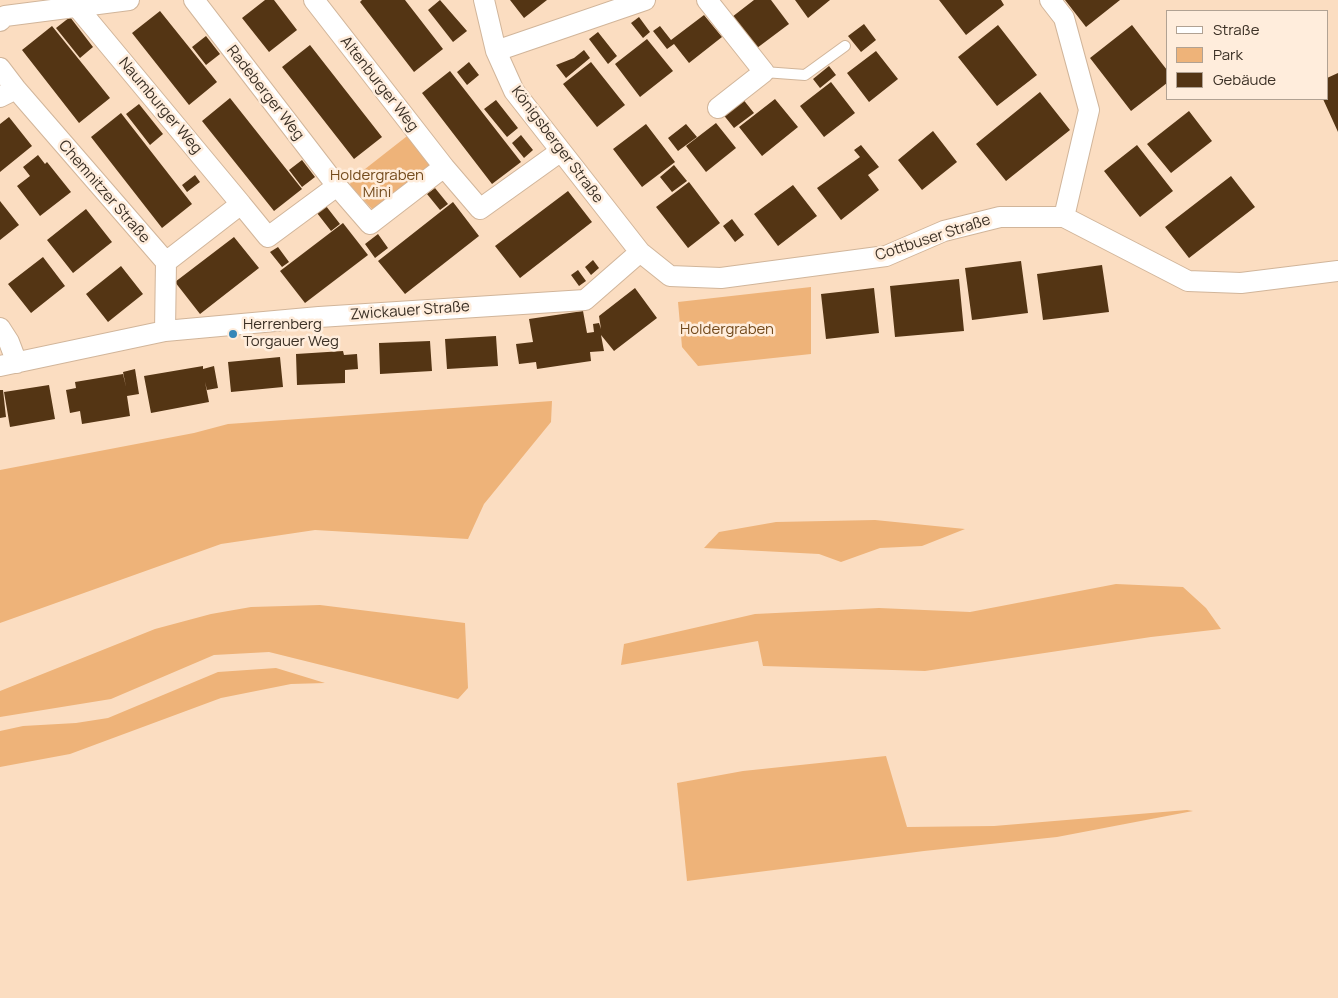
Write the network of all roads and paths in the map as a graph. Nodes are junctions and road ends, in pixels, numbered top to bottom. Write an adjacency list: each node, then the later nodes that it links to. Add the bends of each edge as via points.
1 (129, 0): 8 (street)
2 (194, 0): 18 (street, Radeberger Weg)
3 (314, 0): 17 (street, Altenburger Weg)
4 (484, 0): 11 (street, Königsberger Straße)
5 (645, 0): 11 (street)
6 (707, 0): 13 (street)
7 (1050, 0): 20 (street, via 1064,18 1089,110)
8 (78, 8): 9 (street, via 5,16); 19 (street, Naumburger Weg)
9 (0, 21)
10 (845, 46): 13 (lane, via 805,74)
11 (496, 51): 16 (street, Königsberger Straße, via 514,91)
12 (0, 68): 14 (street, Chemnitzer Straße)
13 (764, 72): 15 (street)
14 (8, 93): 22 (street, Chemnitzer Straße)
15 (718, 108)
16 (561, 151): 17 (street, Altenburger Weg, via 480,209); 21 (street, Königsberger Straße)
17 (444, 167): 18 (street, Radeberger Weg, via 370,224)
18 (337, 186): 19 (street, Naumburger Weg, via 268,237)
19 (241, 204): 22 (street)
20 (1064, 217): 21 (street, Cottbuser Straße, via 1000,217 944,231 886,256 721,278 670,276); 23 (street, Cottbuser Straße, via 1188,281 1241,283)
21 (640, 252): 25 (street, Zwickauer Straße, via 585,300 320,317)
22 (166, 262): 25 (street)
23 (1338, 271)
24 (0, 328): 26 (street, Zwickauer Straße, via 9,342)
25 (165, 331): 26 (street, Zwickauer Straße)
26 (8, 364)

